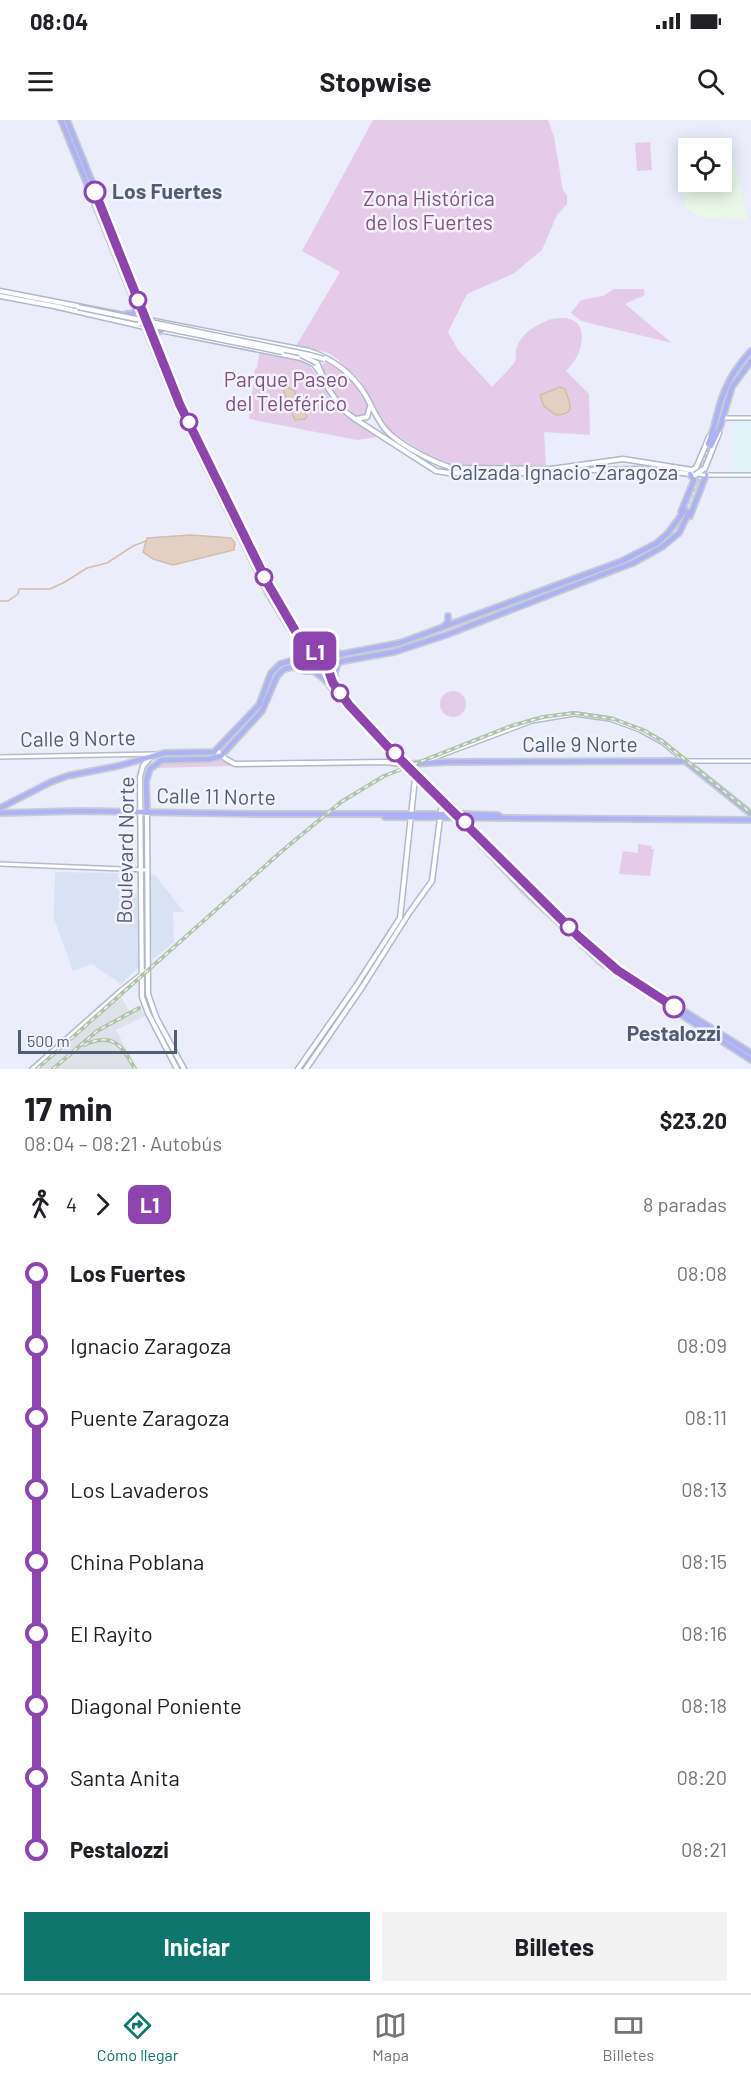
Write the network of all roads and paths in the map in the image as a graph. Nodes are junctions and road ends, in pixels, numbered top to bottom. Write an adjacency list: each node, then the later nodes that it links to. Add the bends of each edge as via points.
1 (61, 120): 6 (main road)
2 (68, 120): 11 (main road)
3 (0, 291): 5 (main road, Calzada Ignacio Zaragoza)
4 (0, 296): 5 (main road, Calzada Ignacio Zaragoza)
5 (58, 305): 7 (main road, Calzada Ignacio Zaragoza); 8 (main road, Calzada Ignacio Zaragoza); 12 (main road, Calzada Ignacio Zaragoza)
6 (136, 305): 9 (main road, via 134,313); 10 (main road)
7 (77, 309): 27 (main road, Calzada Ignacio Zaragoza, bridge, via 310,355); 28 (main road, Calzada Ignacio Zaragoza, bridge, via 299,355 317,363)
8 (116, 312): 9 (main road, Calzada Ignacio Zaragoza); 12 (main road, via 120,316)
9 (126, 314): 10 (main road, Calzada Ignacio Zaragoza)
10 (141, 317): 11 (main road, Calzada Ignacio Zaragoza); 14 (main road)
11 (148, 319): 13 (main road, Calzada Ignacio Zaragoza); 15 (main road)
12 (114, 320): 14 (main road, Calzada Ignacio Zaragoza)
13 (167, 322): 16 (main road, Calzada Ignacio Zaragoza); 17 (main road)
14 (145, 327): 15 (main road, Calzada Ignacio Zaragoza); 43 (main road, via 178,410 269,595)
15 (151, 328): 17 (main road, Calzada Ignacio Zaragoza); 19 (main road)
16 (200, 330): 18 (main road); 20 (main road); 21 (main road, Calzada Ignacio Zaragoza)
17 (165, 331): 18 (main road, Calzada Ignacio Zaragoza); 19 (main road, via 157,332)
18 (194, 337): 20 (main road, Calzada Ignacio Zaragoza)
19 (154, 338): 42 (main road, via 260,566)
20 (203, 339): 23 (main road, Calzada Ignacio Zaragoza)
21 (256, 341): 22 (main road, Calzada Ignacio Zaragoza); 23 (main road)
22 (269, 343): 25 (main road, via 265,346); 27 (main road, Calzada Ignacio Zaragoza, via 324,356)
23 (254, 349): 25 (main road, Calzada Ignacio Zaragoza)
24 (751, 351): 33 (main road, via 727,386)
25 (268, 352): 28 (main road, Calzada Ignacio Zaragoza, via 308,360)
26 (751, 361): 30 (main road, via 732,387)
27 (341, 369): 29 (main road, Calzada Ignacio Zaragoza)
28 (323, 377): 32 (main road, Calzada Ignacio Zaragoza, via 337,403)
29 (370, 403): 32 (main road, via 367,417); 33 (main road, Calzada Ignacio Zaragoza, via 382,426 395,438 438,463 464,468 552,469 624,459 692,470)
30 (722, 417): 31 (street); 33 (main road)
31 (751, 418)
32 (355, 419): 35 (main road, Calzada Ignacio Zaragoza, via 445,474 591,470)
33 (717, 426): 34 (main road); 35 (main road, bridge, via 717,440 705,468)
34 (710, 445)
35 (694, 474): 36 (street, bridge); 38 (main road, via 686,502)
36 (705, 475): 37 (street); 39 (main road, via 691,515)
37 (751, 475)
38 (668, 533): 39 (main road, via 687,511); 41 (main road, via 647,550 622,561)
39 (679, 533): 48 (main road, via 633,563 447,635 394,652)
40 (448, 616): 41 (main road)
41 (442, 628): 45 (main road, via 400,643)
42 (302, 638): 44 (main road); 45 (main road)
43 (302, 649): 46 (main road); 47 (main road)
44 (321, 654): 45 (main road); 46 (main road); 49 (main road)
45 (342, 654)
46 (305, 656): 47 (main road); 50 (main road); 51 (main road)
47 (295, 659): 54 (main road, via 276,667 259,705)
48 (338, 663): 49 (main road); 53 (main road)
49 (329, 668): 51 (main road); 53 (main road)
50 (305, 671): 51 (main road); 52 (main road); 56 (main road, via 289,667 279,673 264,709)
51 (314, 672): 52 (main road)
52 (324, 679): 62 (main road)
53 (334, 683): 62 (main road)
54 (216, 751): 55 (main road, Boulevard Norte); 56 (main road, Calle 9 Norte)
55 (156, 754): 57 (street, Calle 9 Norte); 58 (main road, Boulevard Norte)
56 (221, 756): 62 (main road, Calle 9 Norte, via 235,764); 69 (main road, Boulevard Norte, via 166,760 153,766 146,781)
57 (0, 757)
58 (151, 758): 66 (main road, Calle 9 Norte, via 67,776); 67 (main road, Boulevard Norte, via 140,777)
59 (685, 761): 60 (street, Calle 9 Norte); 61 (main road, Calle 9 Norte); 61 (street, via 640,730 610,719 574,714 532,721); 70 (main road)
60 (751, 761)
61 (421, 763): 62 (main road, Calle 9 Norte)
62 (406, 765): 63 (main road); 64 (main road)
63 (416, 778): 65 (main road); 71 (main road)
64 (443, 797): 65 (main road); 73 (main road)
65 (442, 804): 72 (main road); 73 (main road)
66 (0, 808)
67 (140, 812): 68 (main road, Calle 11 Norte); 69 (main road, Calle 11 Norte); 76 (main road, Boulevard Norte)
68 (0, 813)
69 (147, 813): 71 (main road, Calle 11 Norte); 77 (main road, Boulevard Norte)
70 (751, 814)
71 (410, 815): 72 (main road, Calle 11 Norte); 79 (main road)
72 (441, 816): 73 (main road, Calle 11 Norte); 78 (main road, via 434,877)
73 (458, 816): 74 (main road, Calle 11 Norte); 83 (main road, via 604,958); 84 (main road, via 524,890 603,964)
74 (751, 820)
75 (0, 864): 76 (street)
76 (141, 870): 77 (street); 80 (main road, Boulevard Norte)
77 (147, 870): 80 (main road, Boulevard Norte)
78 (409, 913): 79 (main road); 82 (main road)
79 (401, 915): 81 (main road)
80 (145, 971): 85 (street); 86 (main road, Boulevard Norte, via 144,1005); 87 (main road, Boulevard Norte, via 152,1009)
81 (315, 1044): 82 (main road); 88 (main road)
82 (321, 1048): 89 (main road)
83 (751, 1053)
84 (751, 1060)
85 (32, 1069)
86 (177, 1069)
87 (184, 1069)
88 (298, 1069)
89 (306, 1069)

